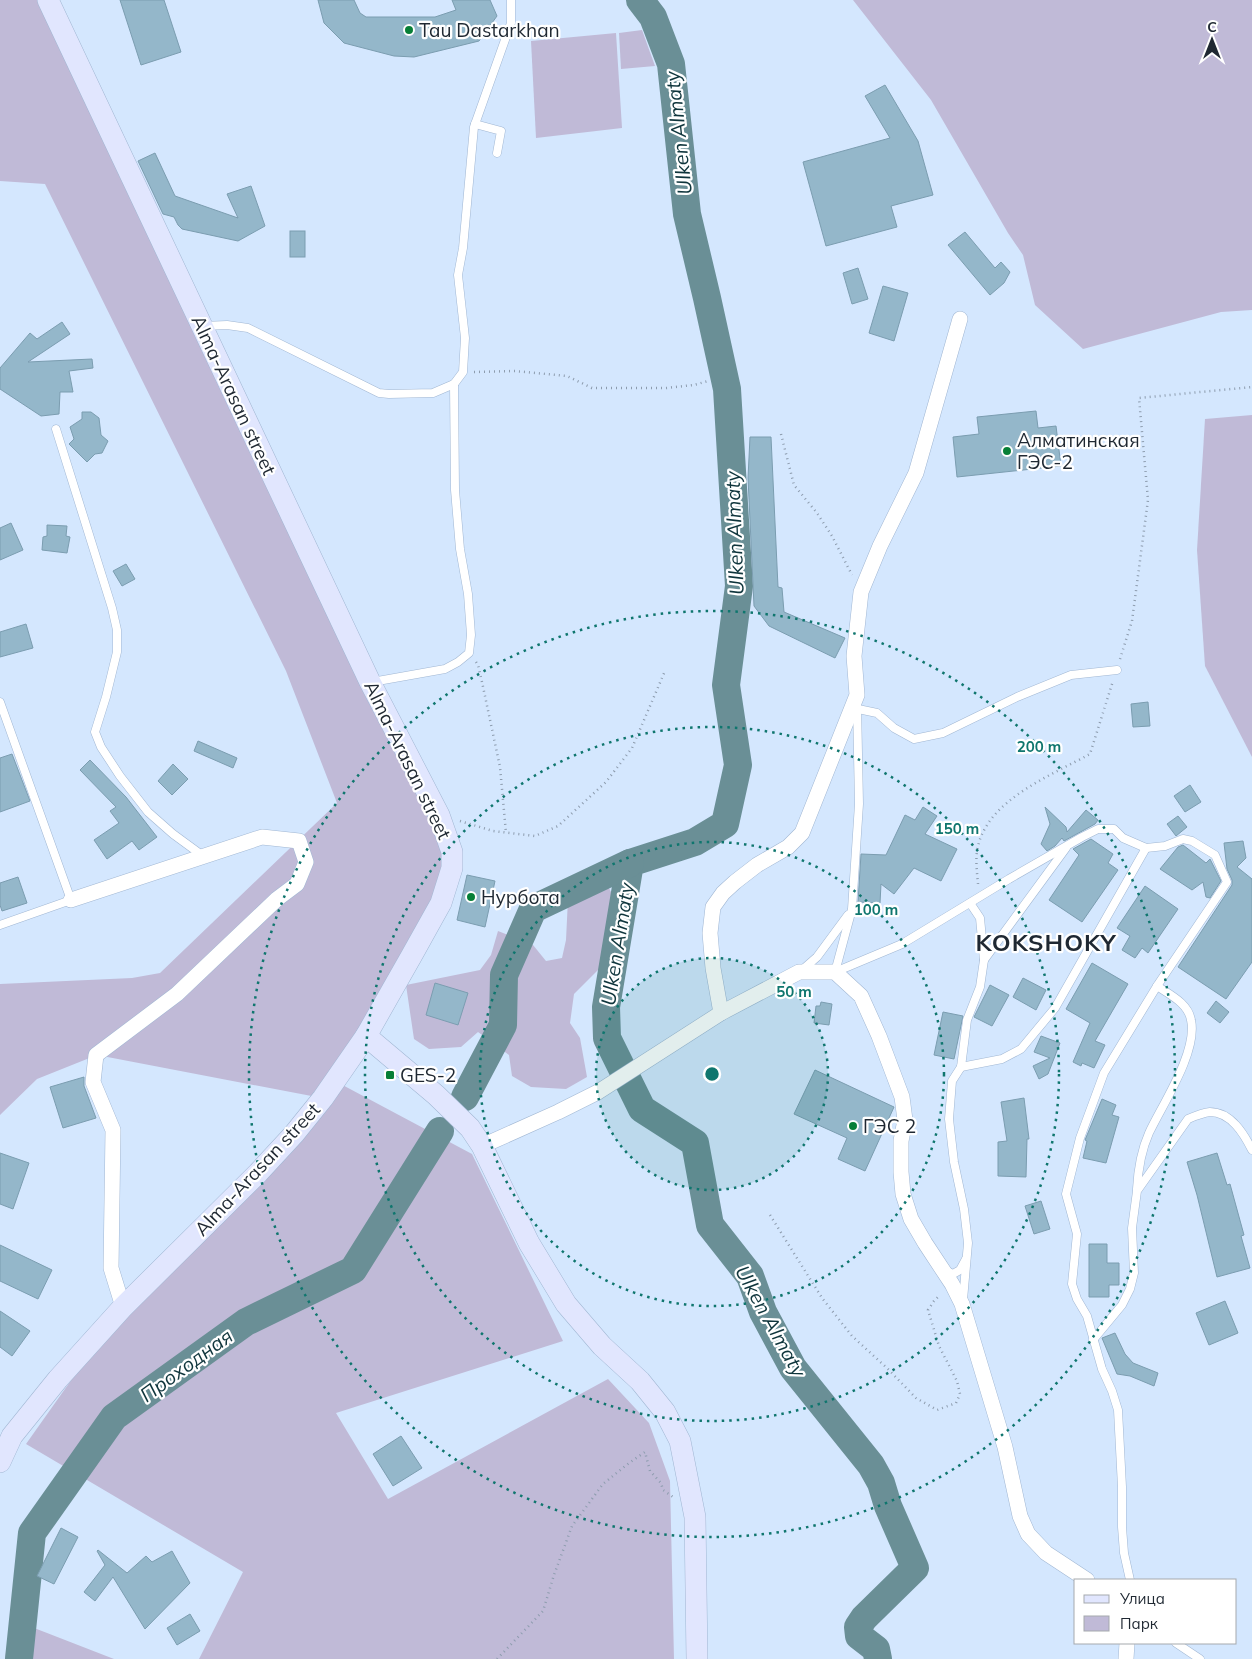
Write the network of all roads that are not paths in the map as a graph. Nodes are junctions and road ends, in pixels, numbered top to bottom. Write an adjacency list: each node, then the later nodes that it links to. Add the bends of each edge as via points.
1 (48, 0): 6 (street, Alma-Arasan street)
2 (511, 0): 3 (lane, via 511,23)
3 (475, 124): 4 (lane, via 501,131); 7 (lane, via 458,275 465,338 463,372)
4 (497, 153)
5 (960, 319): 12 (street, via 916,474 861,592 854,656)
6 (201, 326): 7 (lane, via 248,328 379,393 433,393); 10 (street, Alma-Arasan street)
7 (454, 384): 10 (lane, via 455,490 468,594 469,653 445,669)
8 (56, 429): 15 (lane, via 117,630 117,652 95,732 120,776 148,812)
9 (1117, 670): 12 (lane, via 1071,675 943,733 914,738)
10 (370, 682): 25 (street, Alma-Arasan street, via 439,815 452,852 452,868 441,903)
11 (0, 702): 16 (lane)
12 (857, 702): 18 (lane, via 858,804); 24 (street, via 802,833 788,847 735,882 713,907 711,951)
13 (1068, 845): 14 (lane, via 1098,829 1114,829 1123,838); 17 (lane); 20 (lane)
14 (1146, 848): 23 (lane, via 1165,846 1183,839 1192,841 1215,855 1227,882); 26 (lane, via 1055,1008 1021,1049 1002,1059)
15 (204, 857): 16 (street); 33 (street, via 262,837 299,841 306,862 297,884 177,994 96,1055 93,1082 114,1130 111,1268)
16 (71, 900): 19 (lane)
17 (970, 904): 20 (lane, via 980,918); 22 (lane, via 902,944)
18 (852, 909): 21 (lane, via 817,957); 22 (lane)
19 (0, 925)
20 (984, 960): 26 (lane, via 980,987 967,1020)
21 (800, 972): 22 (street); 24 (street)
22 (834, 972): 31 (street, via 861,996 902,1097 905,1120 900,1172 903,1194 910,1219)
23 (1158, 986): 29 (lane, via 1184,1005 1191,1020 1191,1040 1181,1071 1148,1135 1138,1168); 34 (lane, via 1104,1073 1080,1138 1066,1194 1077,1234 1072,1284 1087,1316)
24 (722, 1013): 27 (street, via 598,1092)
25 (366, 1036): 27 (street, via 436,1095 470,1128); 33 (street, Alma-Arasan street, via 294,1134)
26 (961, 1067): 30 (lane, via 952,1081 949,1119 964,1209)
27 (482, 1146): 40 (street, via 529,1243 566,1304 602,1346 640,1380 664,1412 680,1441 695,1517)
28 (1252, 1150): 29 (lane, via 1244,1134 1228,1118 1212,1112 1201,1114 1188,1119)
29 (1137, 1191): 34 (lane, via 1132,1228 1134,1273 1130,1289 1122,1305)
30 (968, 1257): 31 (lane, via 960,1270 953,1274); 32 (lane)
31 (944, 1270): 32 (street)
32 (962, 1304): 36 (street, via 1005,1447 1025,1528 1046,1553)
33 (123, 1308): 35 (street, Alma-Arasan street, via 58,1379 12,1436)
34 (1093, 1340): 37 (lane, via 1118,1410 1122,1527)
35 (0, 1462)
36 (1085, 1579)
37 (1130, 1579)
38 (1127, 1644): 41 (street)
39 (1178, 1644): 42 (lane)
40 (697, 1659)
41 (1126, 1659)
42 (1200, 1659)

